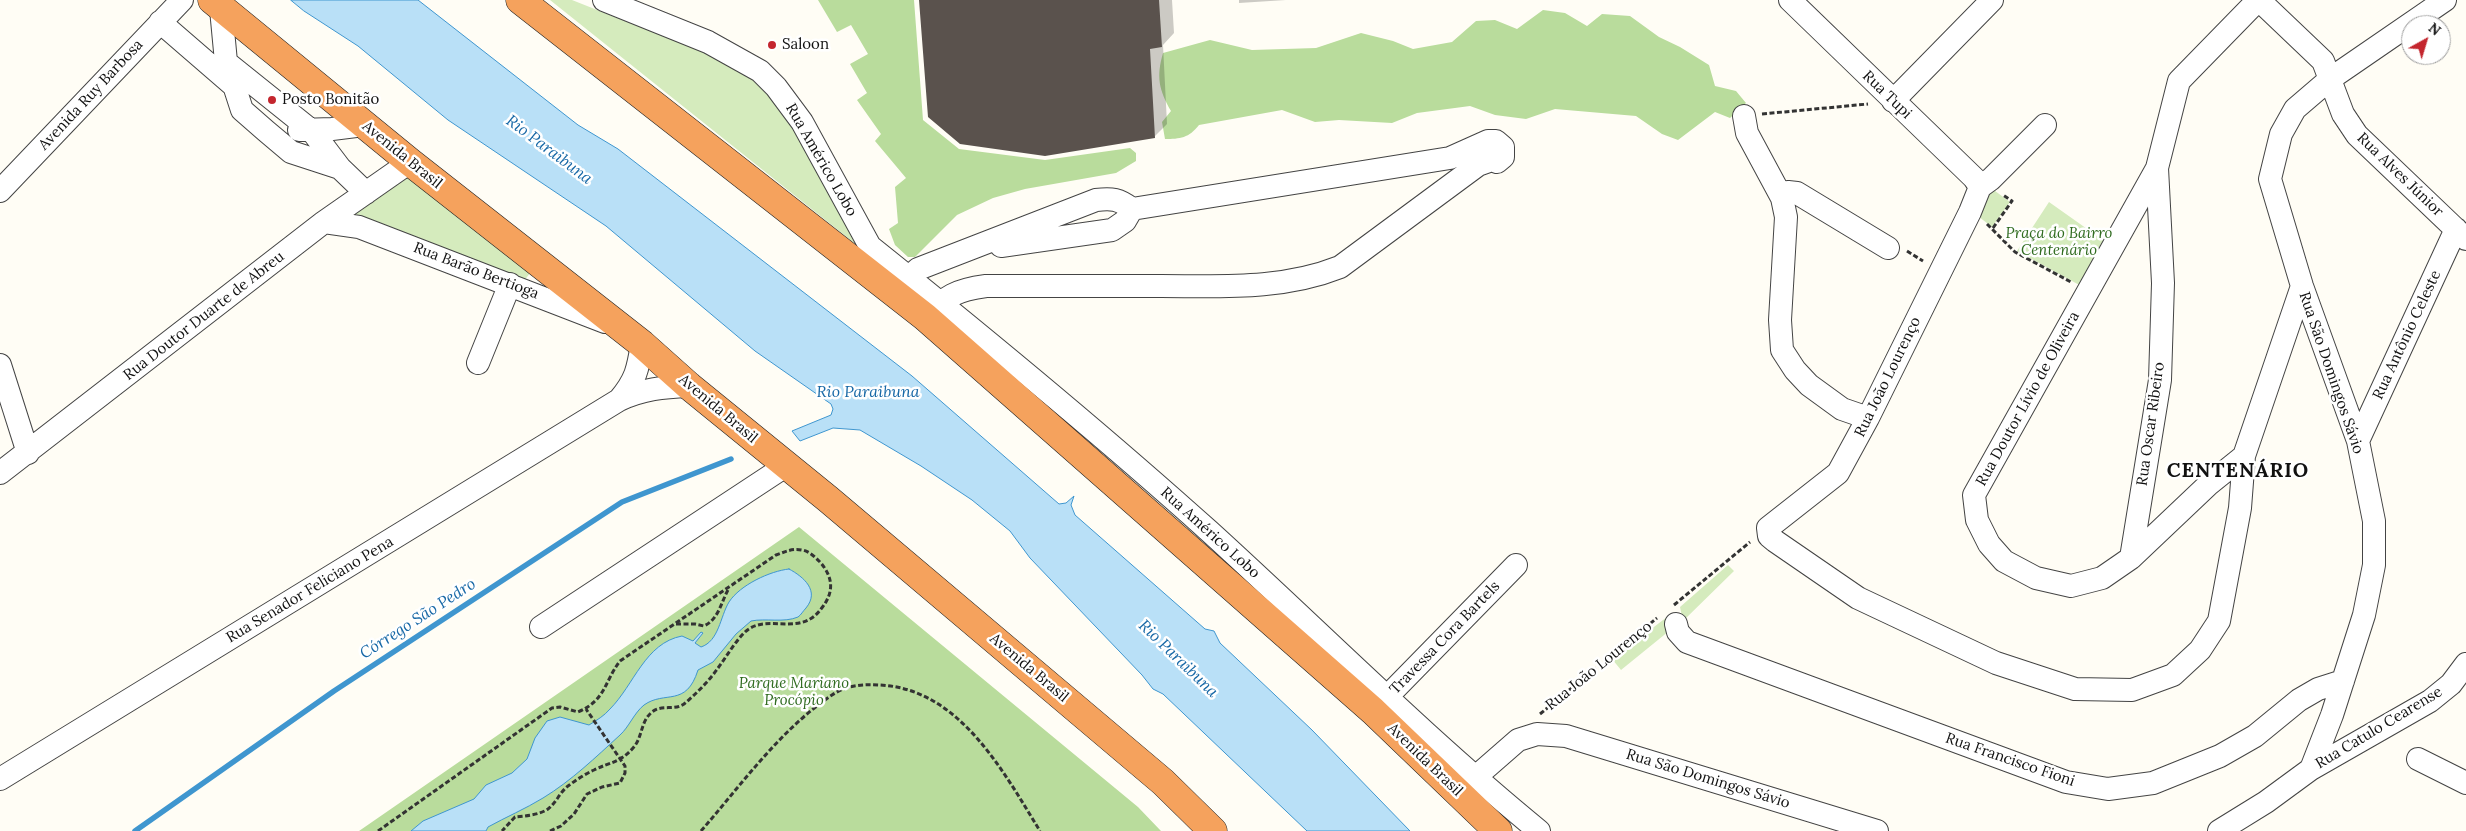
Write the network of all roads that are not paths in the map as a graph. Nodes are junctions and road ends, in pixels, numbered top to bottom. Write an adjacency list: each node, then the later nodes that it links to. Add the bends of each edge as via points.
1 (182, 0): 9 (street, Avenida Ruy Barbosa)
2 (520, 0): 33 (highway, Avenida Brasil)
3 (604, 0): 33 (street, Rua Américo Lobo, via 708,42 760,71 802,122 871,248)
4 (1790, 0): 13 (street, Rua Tupi)
5 (1992, 0): 13 (street)
6 (2258, 0): 11 (street, Rua Alves Júnior, via 2323,61); 21 (street, via 2179,81)
7 (2445, 0): 11 (street, Rua São Domingos Sávio)
8 (216, 4): 10 (street); 15 (highway, Avenida Brasil)
9 (160, 22): 12 (street); 23 (street, Avenida Ruy Barbosa)
10 (226, 62): 12 (street); 18 (street)
11 (2330, 79): 28 (street, Rua Alves Júnior, via 2343,114 2357,135); 32 (street, Rua São Domingos Sávio, via 2295,109 2281,134 2270,179)
12 (234, 86): 17 (street, via 242,110); 18 (street)
13 (1893, 101): 22 (street, Rua Tupi, via 1974,178)
14 (1744, 116): 25 (street, via 1748,133)
15 (364, 125): 18 (street); 19 (highway, Avenida Brasil)
16 (2045, 125): 22 (street)
17 (266, 131): 18 (street); 20 (street, via 291,152)
18 (301, 131): 20 (street)
19 (410, 162): 24 (street, Rua Doutor Duarte de Abreu); 35 (highway, Avenida Brasil)
20 (340, 168): 24 (street)
21 (2157, 168): 46 (street, Rua Oscar Ribeiro, via 2163,284 2160,380); 46 (street, Rua Doutor Lívio de Oliveira, via 1974,495 1977,520 1989,544 2004,561 2036,578 2070,586 2102,578)
22 (1979, 189): 40 (street, Rua João Lourenço)
23 (0, 191)
24 (366, 193): 27 (street, Rua Doutor Duarte de Abreu)
25 (1782, 198): 29 (street, via 1788,192 1798,194); 40 (street, via 1786,217 1780,320 1782,350 1809,385 1842,409)
26 (1132, 209): 30 (street, via 1125,221 1104,232); 30 (street, via 1120,200 1096,200); 34 (street, via 1450,158 1488,141 1496,140 1503,147 1503,157 1497,162 1492,160 1478,164 1359,254 1340,267 1314,277 1283,284 1239,286 986,286 962,289)
27 (324, 222): 31 (street, Rua Barão Bertioga, via 359,227); 42 (street, Rua Doutor Duarte de Abreu)
28 (2461, 234): 41 (street, Rua Antônio Celeste)
29 (1888, 248)
30 (966, 251): 33 (street, via 918,269)
31 (510, 284): 35 (street, Rua Barão Bertioga); 36 (street)
32 (2302, 286): 41 (street, Rua São Domingos Sávio); 43 (street)
33 (900, 288): 34 (highway, Avenida Brasil)
34 (932, 310): 52 (highway, Avenida Brasil)
35 (634, 337): 38 (highway, Avenida Brasil); 39 (street, Rua Senador Feliciano Pena, via 638,372)
36 (478, 363)
37 (0, 365): 42 (street)
38 (689, 386): 39 (street, Rua Senador Feliciano Pena, via 657,387); 44 (highway, Avenida Brasil)
39 (619, 400): 55 (street, Rua Senador Feliciano Pena)
40 (1868, 418): 43 (street, Rua João Lourenço, via 1838,473 1772,523 1760,538 1858,598 1996,663 2075,688 2132,690 2173,675 2200,650 2219,621 2240,508)
41 (2358, 441): 51 (street, Rua São Domingos Sávio, via 2374,521 2374,565 2364,615)
42 (28, 453): 45 (street, Rua Doutor Duarte de Abreu)
43 (2244, 456): 46 (street, via 2208,485)
44 (787, 465): 49 (street); 58 (highway, Avenida Brasil, via 1163,782)
45 (0, 473)
46 (2131, 558)
47 (1516, 565): 52 (street, Travessa Cora Bartels)
48 (1668, 616): 51 (street, Rua Francisco Fioni, via 1687,642 2066,782 2108,789 2153,784 2220,756 2255,736 2299,700 2318,689)
49 (541, 627)
50 (2466, 664): 54 (street, Rua Catulo Cearense, via 2451,684 2430,701)
51 (2343, 681): 54 (street, Rua São Domingos Sávio)
52 (1380, 703): 57 (highway, Avenida Brasil)
53 (2418, 759): 56 (street)
54 (2310, 769): 62 (street)
55 (0, 779)
56 (2466, 783)
57 (1466, 785): 59 (highway, Avenida Brasil); 60 (street); 61 (street, Rua São Domingos Sávio, via 1538,725)
58 (1213, 831)
59 (1498, 831)
60 (1538, 831)
61 (1877, 831)
62 (2219, 831)

